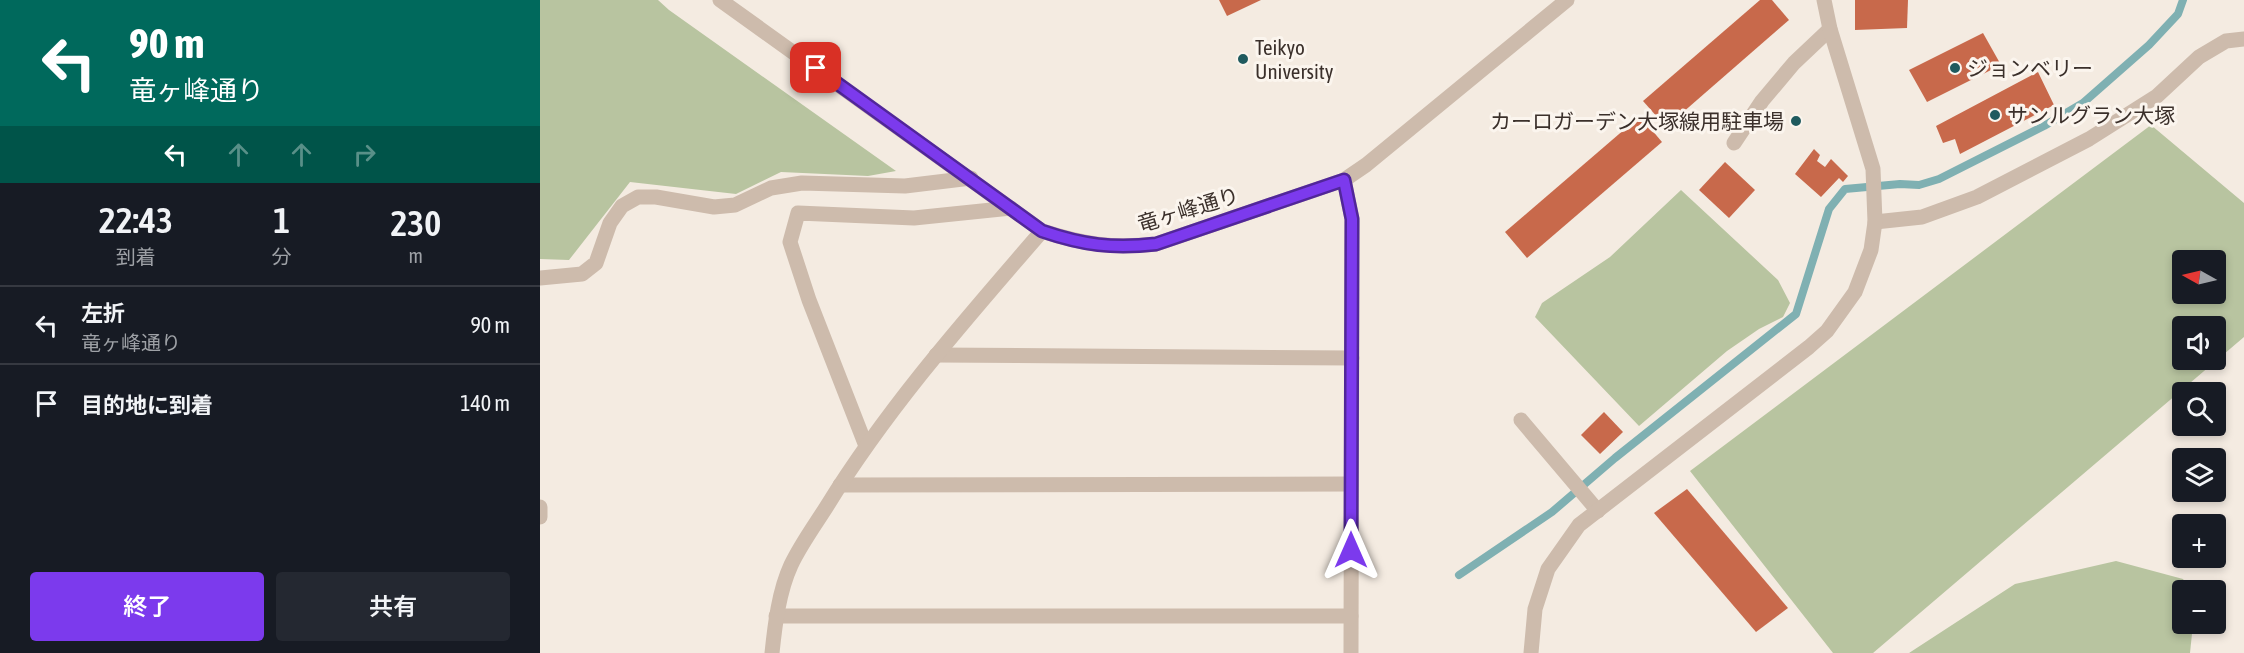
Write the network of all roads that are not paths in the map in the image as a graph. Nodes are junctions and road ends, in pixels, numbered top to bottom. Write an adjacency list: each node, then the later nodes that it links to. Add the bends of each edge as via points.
1 (720, 0): 7 (street, 竜ヶ峰通り)
2 (1567, 0): 8 (street, 竜ヶ峰通り)
3 (1824, 0): 4 (street)
4 (1830, 29): 6 (street, via 1794,63); 10 (street, via 1873,169)
5 (2244, 39): 10 (street, via 2226,41 2199,57 2157,96 2099,133 1977,197 1922,217)
6 (1734, 143)
7 (970, 178): 9 (street, 竜ヶ峰通り); 12 (street, via 905,186 802,183 771,188 735,205 714,207 638,197 622,206 610,223 596,263 582,274)
8 (1344, 180): 11 (street, 竜ヶ峰通り, via 1156,244 1130,248 1099,246); 14 (street, via 1352,219)
9 (1011, 208): 11 (street, 竜ヶ峰通り); 16 (street, via 914,218 798,213 790,242)
10 (1875, 222): 20 (street, via 1871,250 1855,292 1827,331)
11 (1042, 231): 13 (street)
12 (540, 278)
13 (936, 355): 14 (street); 16 (street)
14 (1352, 358): 17 (street)
15 (1521, 420): 20 (street)
16 (866, 446): 18 (street)
17 (1352, 484): 18 (street); 22 (street)
18 (840, 485): 23 (street, via 791,565)
19 (540, 507): 21 (street)
20 (1598, 511): 26 (street, via 1579,525 1548,569 1535,609)
21 (540, 518)
22 (1351, 615): 23 (street); 25 (street)
23 (776, 616): 24 (street)
24 (772, 653)
25 (1351, 653)
26 (1531, 653)

